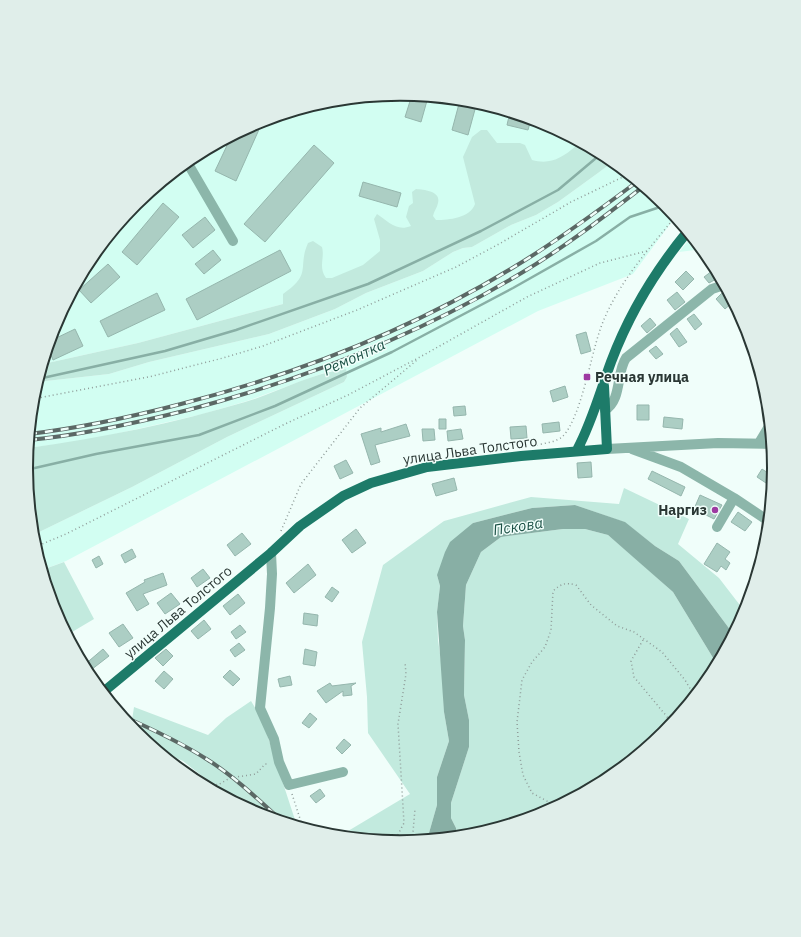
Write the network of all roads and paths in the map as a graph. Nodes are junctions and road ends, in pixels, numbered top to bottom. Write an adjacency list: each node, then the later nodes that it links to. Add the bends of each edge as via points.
1 (190, 167): 5 (street)
2 (624, 177): 10 (path, via 571,202 456,267 357,310 263,346 153,376)
3 (672, 221): 6 (path)
4 (684, 235): 9 (main road, via 641,297 619,342)
5 (232, 241)
6 (647, 251): 8 (path, via 600,263 520,301); 15 (path, via 610,307 599,333 579,404 567,430 555,441)
7 (720, 286): 11 (street, via 712,289 626,358 622,364 612,406)
8 (420, 357): 22 (path, via 360,408 301,484); 23 (path)
9 (604, 386): 11 (main road); 18 (main road, via 593,410 589,428)
10 (40, 398)
11 (605, 410): 16 (main road)
12 (766, 431): 13 (street)
13 (759, 443): 14 (street, улица Льва Толстого); 17 (street, улица Льва Толстого)
14 (767, 444)
15 (531, 445)
16 (607, 448): 17 (street, улица Льва Толстого); 18 (main road, улица Льва Толстого)
17 (628, 448): 19 (street, via 681,467)
18 (577, 450): 24 (main road, улица Льва Толстого, via 427,467 371,483 324,508)
19 (734, 498): 20 (street); 21 (street)
20 (765, 518)
21 (717, 527)
22 (280, 532)
23 (41, 545)
24 (270, 553): 27 (main road, улица Льва Толстого); 30 (street, via 270,608 260,708 274,739)
25 (643, 640): 28 (path, via 662,652); 29 (path, via 630,661 634,677); 34 (path, via 634,632 617,626 591,606 576,585 565,582 553,592 551,630 545,647 532,662 522,680 517,722 523,775 532,793)
26 (405, 662): 37 (path, via 406,674 398,724 404,823)
27 (106, 688)
28 (692, 692)
29 (669, 719)
30 (279, 762): 32 (path, via 265,764 256,774 230,778 218,785); 33 (street)
31 (343, 772): 33 (street)
32 (212, 784)
33 (289, 785): 36 (path)
34 (551, 803)
35 (415, 809): 38 (path)
36 (301, 822)
37 (397, 836)
38 (411, 836)

